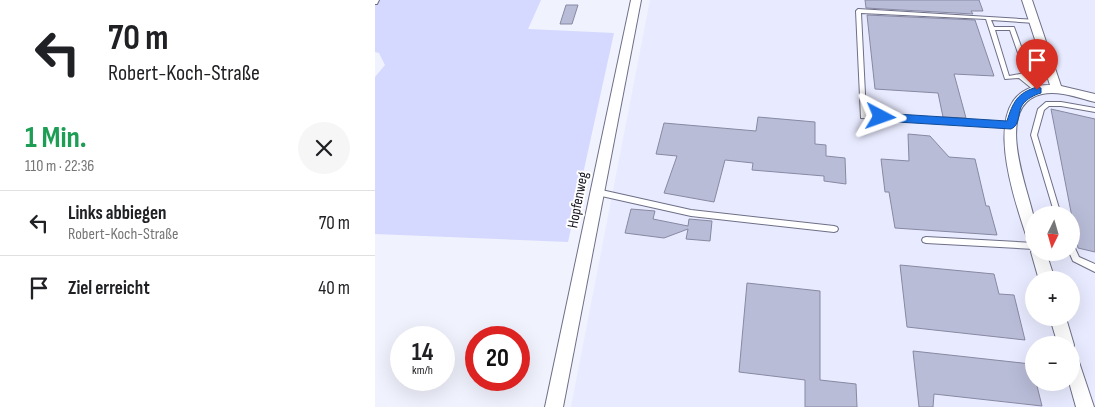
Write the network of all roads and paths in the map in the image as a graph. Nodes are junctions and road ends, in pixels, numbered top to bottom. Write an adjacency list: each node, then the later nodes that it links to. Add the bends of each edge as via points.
1 (636, 0): 12 (street, Hopfenweg)
2 (1027, 0): 4 (street)
3 (988, 18): 4 (lane); 5 (lane); 11 (lane, via 858,11 863,116)
4 (1035, 21): 8 (street)
5 (992, 29): 6 (lane, via 1007,78); 6 (lane, via 1012,28 1028,74)
6 (1020, 76): 7 (lane)
7 (1037, 90): 8 (street); 11 (street, via 1018,103)
8 (1057, 90): 9 (street)
9 (1095, 98)
10 (1095, 110): 13 (lane, via 1061,104 1047,104 1041,109 1034,135)
11 (1011, 126): 14 (street, via 1013,171)
12 (597, 192): 15 (lane, via 691,213); 21 (street, Hopfenweg)
13 (1056, 206)
14 (1025, 209)
15 (834, 229)
16 (926, 240): 17 (lane)
17 (1025, 246)
18 (1080, 261): 19 (lane)
19 (1095, 268)
20 (1080, 391): 22 (street)
21 (554, 407)
22 (1085, 407)

